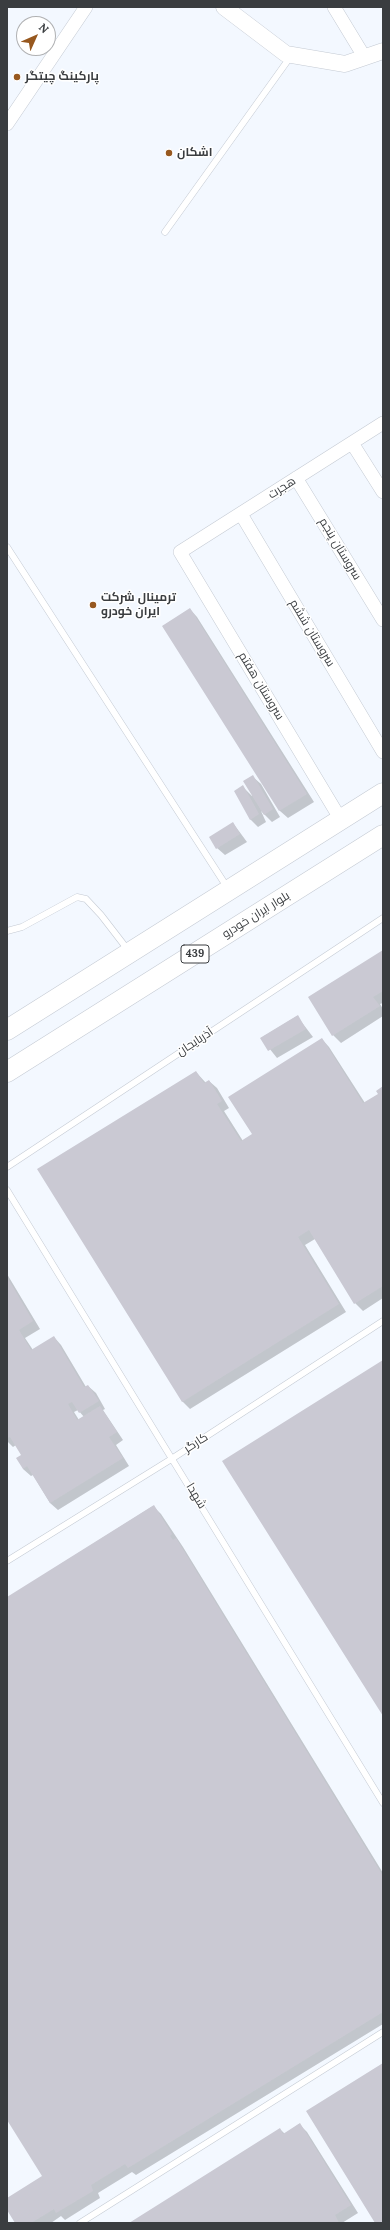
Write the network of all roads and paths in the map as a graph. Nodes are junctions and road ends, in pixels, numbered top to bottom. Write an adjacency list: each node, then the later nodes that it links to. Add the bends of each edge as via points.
1 (86, 7): 7 (street)
2 (224, 7): 5 (street, via 286,54)
3 (334, 7): 6 (street)
4 (383, 51): 6 (street)
5 (292, 55): 6 (street, via 344,64); 8 (lane)
6 (365, 58)
7 (7, 124)
8 (165, 232)
9 (383, 424): 10 (street, هجرت)
10 (352, 443): 11 (street, هجرت); 12 (street)
11 (296, 478): 13 (street, هجرت); 16 (street, سروستان پنجم)
12 (383, 492)
13 (241, 514): 15 (street, هجرت); 17 (street, سروستان ششم)
14 (7, 547): 21 (lane)
15 (180, 552): 19 (street, سروستان هفتم)
16 (383, 620)
17 (383, 752)
18 (383, 794): 19 (main road)
19 (341, 820): 21 (main road)
20 (383, 836): 26 (main road, بلوار ایران خودرو / 439)
21 (229, 890): 24 (main road)
22 (383, 918): 27 (lane, آذربایجان)
23 (7, 931): 24 (lane, via 22,926 77,897 86,899)
24 (130, 952): 25 (main road)
25 (7, 1030)
26 (7, 1072)
27 (7, 1167)
28 (7, 1190): 30 (lane, شهدا)
29 (383, 1321): 30 (lane, کارگر)
30 (172, 1458): 31 (lane, کارگر); 32 (lane, شهدا)
31 (7, 1562)
32 (383, 1803)
33 (383, 2032): 34 (lane)
34 (80, 2223)

